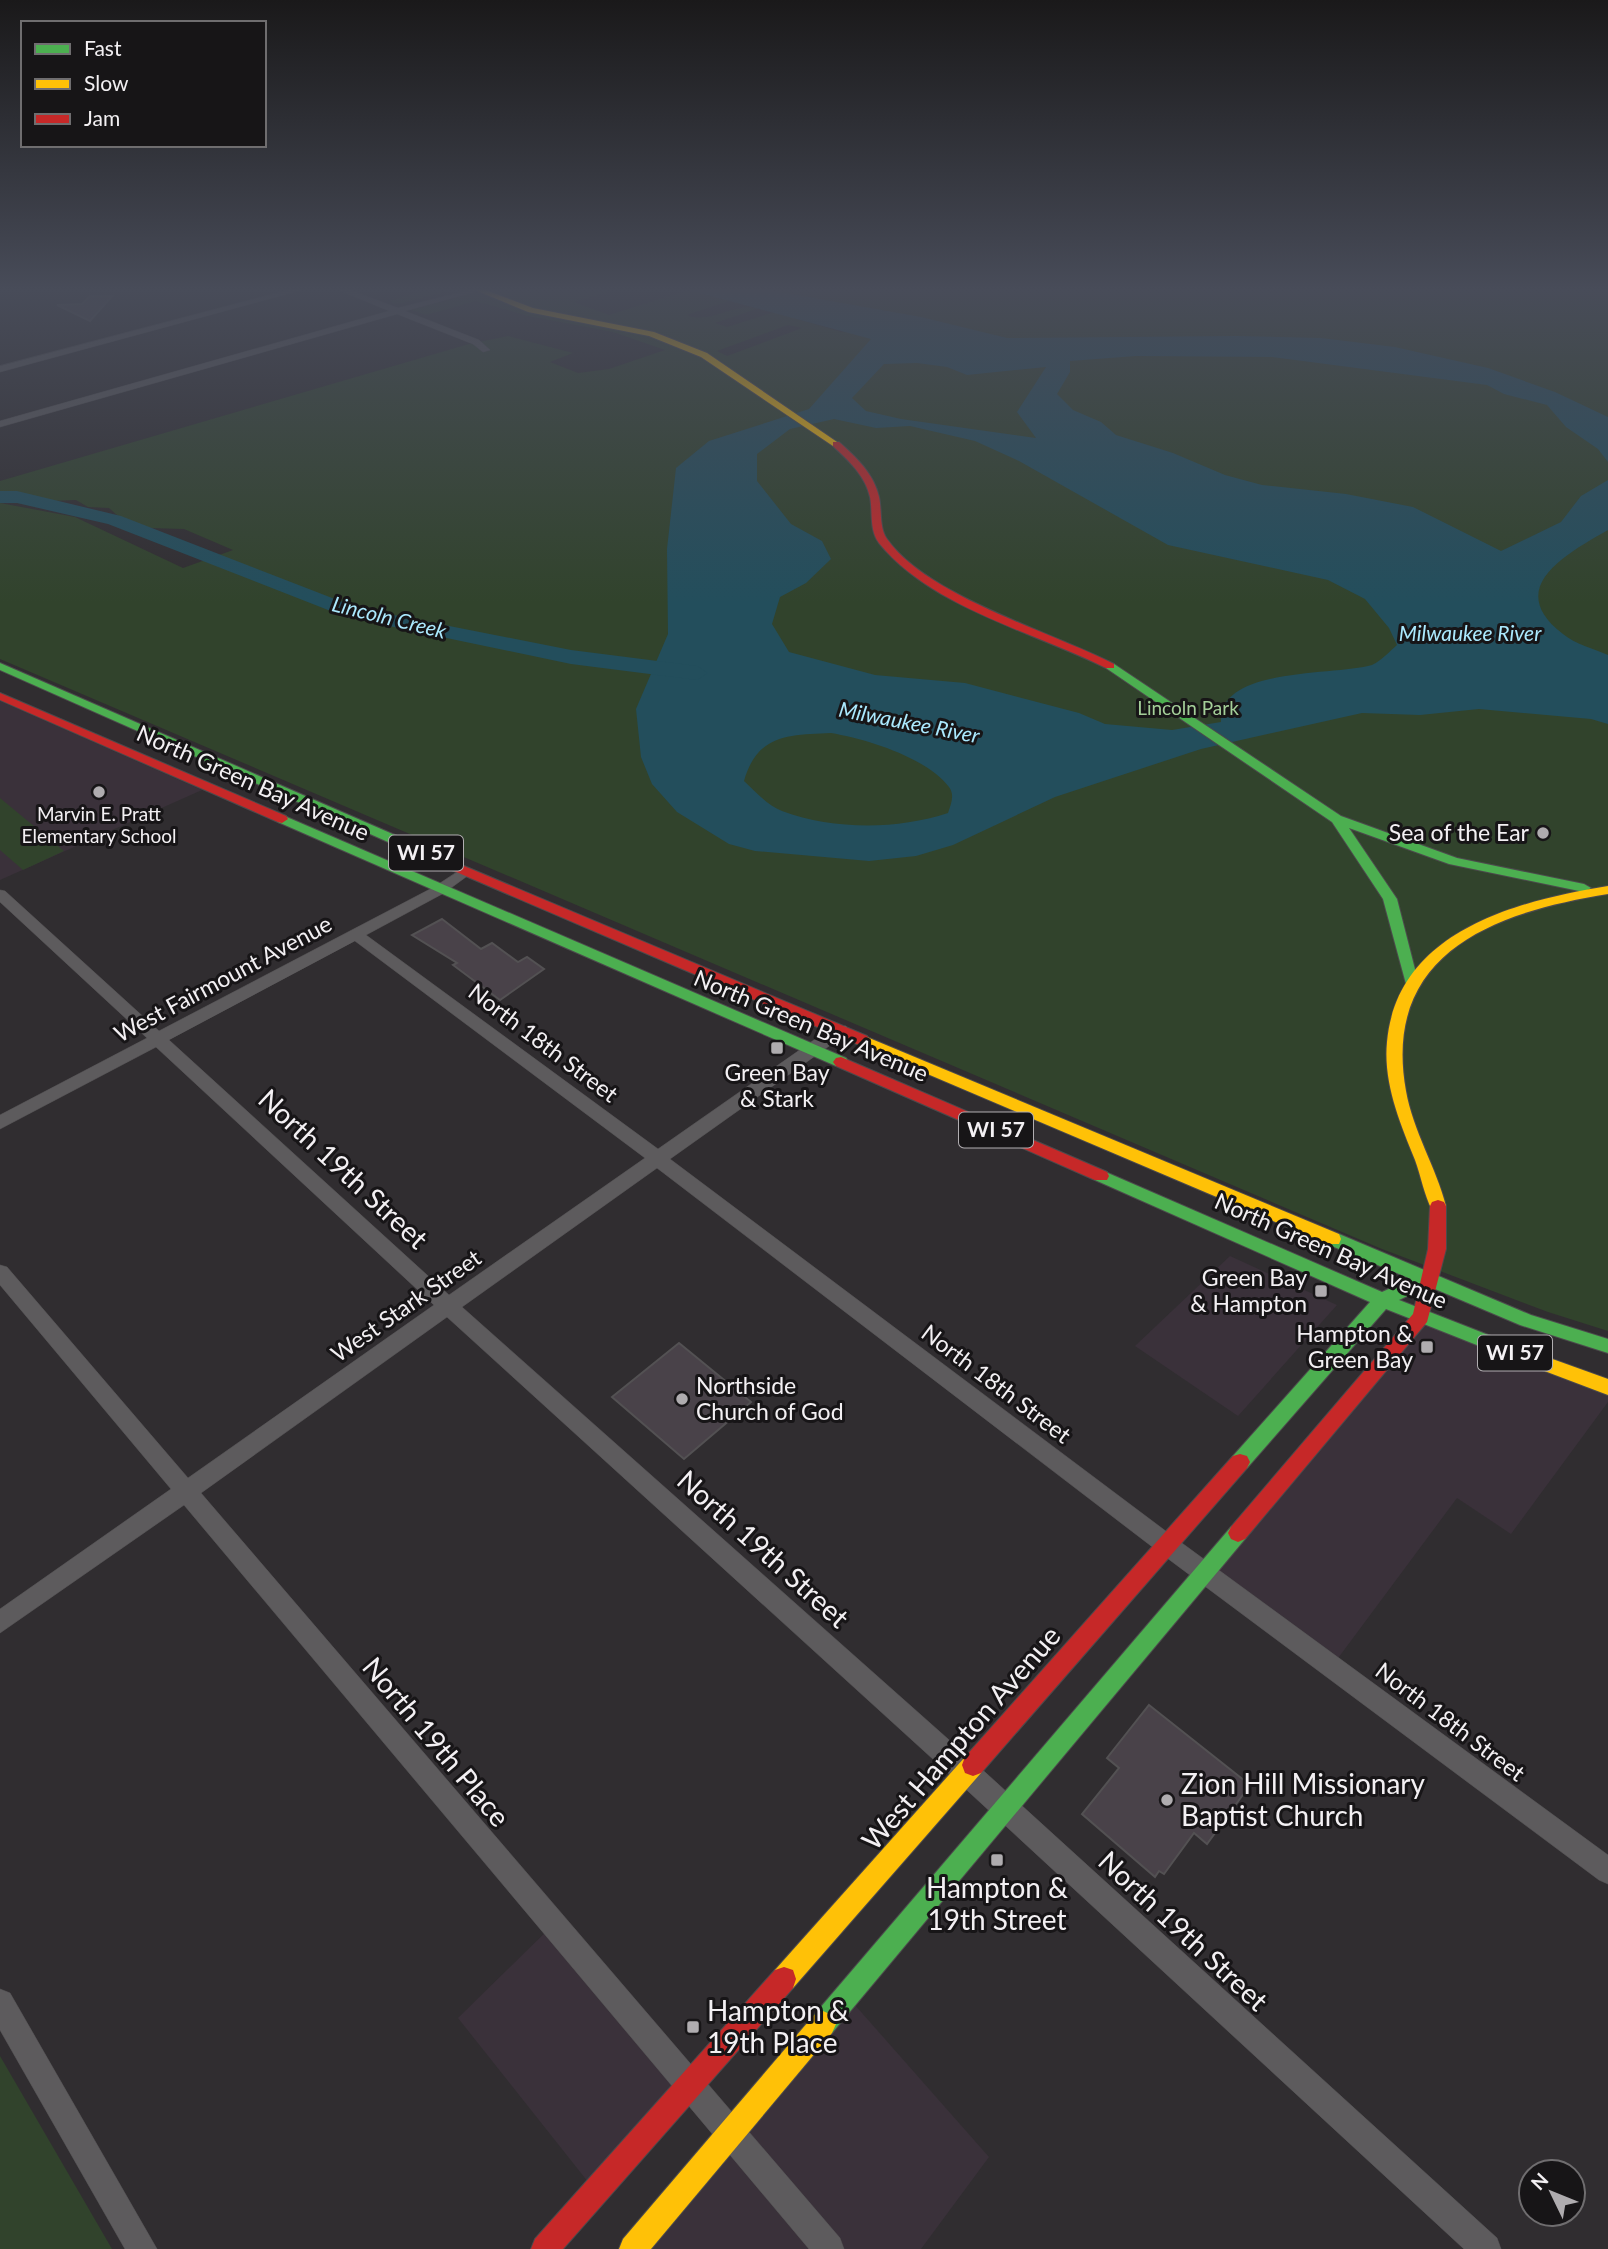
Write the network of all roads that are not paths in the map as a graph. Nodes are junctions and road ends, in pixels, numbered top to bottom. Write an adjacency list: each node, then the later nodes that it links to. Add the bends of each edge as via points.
1 (108, 393): 3 (street)
2 (761, 393): 6 (main road, via 836,444 861,469 874,494 880,538 917,575 949,594 1083,652)
3 (0, 424)
4 (0, 666): 7 (main road, North Green Bay Avenue / WI 57)
5 (0, 696): 8 (main road, North Green Bay Avenue / WI 57)
6 (1337, 819): 9 (main road, via 1454,860); 12 (main road, via 1390,900)
7 (465, 871): 8 (street, West Fairmount Avenue); 13 (main road, North Green Bay Avenue / WI 57)
8 (439, 890): 11 (street, West Fairmount Avenue); 15 (main road, North Green Bay Avenue / WI 57)
9 (1603, 891): 12 (main road, via 1497,914 1459,934)
10 (0, 894): 14 (street, North 19th Street)
11 (355, 934): 14 (street, West Fairmount Avenue); 17 (street, North 18th Street)
12 (1411, 981): 19 (main road, via 1394,1041 1396,1087 1438,1208 1438,1244)
13 (840, 1030): 15 (street, West Stark Street); 19 (main road, North Green Bay Avenue / WI 57)
14 (157, 1040): 16 (street, West Fairmount Avenue); 21 (street, North 19th Street)
15 (812, 1051): 17 (street, West Stark Street); 20 (main road, North Green Bay Avenue / WI 57)
16 (0, 1123)
17 (658, 1159): 21 (street, West Stark Street); 26 (street, North 18th Street)
18 (0, 1272): 25 (street, North 19th Place)
19 (1428, 1279): 20 (main road, West Hampton Avenue); 22 (main road); 23 (main road, North Green Bay Avenue / WI 57, via 1526,1320)
20 (1384, 1298): 22 (main road, North Green Bay Avenue / WI 57); 26 (main road, West Hampton Avenue)
21 (449, 1307): 25 (street, West Stark Street); 29 (street, North 19th Street)
22 (1422, 1317): 24 (main road, North Green Bay Avenue / WI 57); 27 (main road)
23 (1608, 1346)
24 (1608, 1387)
25 (186, 1492): 28 (street, West Stark Street); 33 (street, North 19th Place)
26 (1167, 1545): 27 (street, North 18th Street); 29 (main road, West Hampton Avenue)
27 (1207, 1571): 30 (main road); 31 (street, North 18th Street)
28 (0, 1622)
29 (966, 1772): 30 (street, North 19th Street); 33 (main road, West Hampton Avenue)
30 (1006, 1809): 34 (main road); 39 (street, North 19th Street)
31 (1605, 1861)
32 (0, 2003): 35 (street)
33 (690, 2085): 34 (street, North 19th Place); 36 (main road, West Hampton Avenue)
34 (731, 2133): 37 (main road); 38 (street, North 19th Place)
35 (142, 2249)
36 (545, 2249)
37 (633, 2249)
38 (829, 2249)
39 (1486, 2249)

